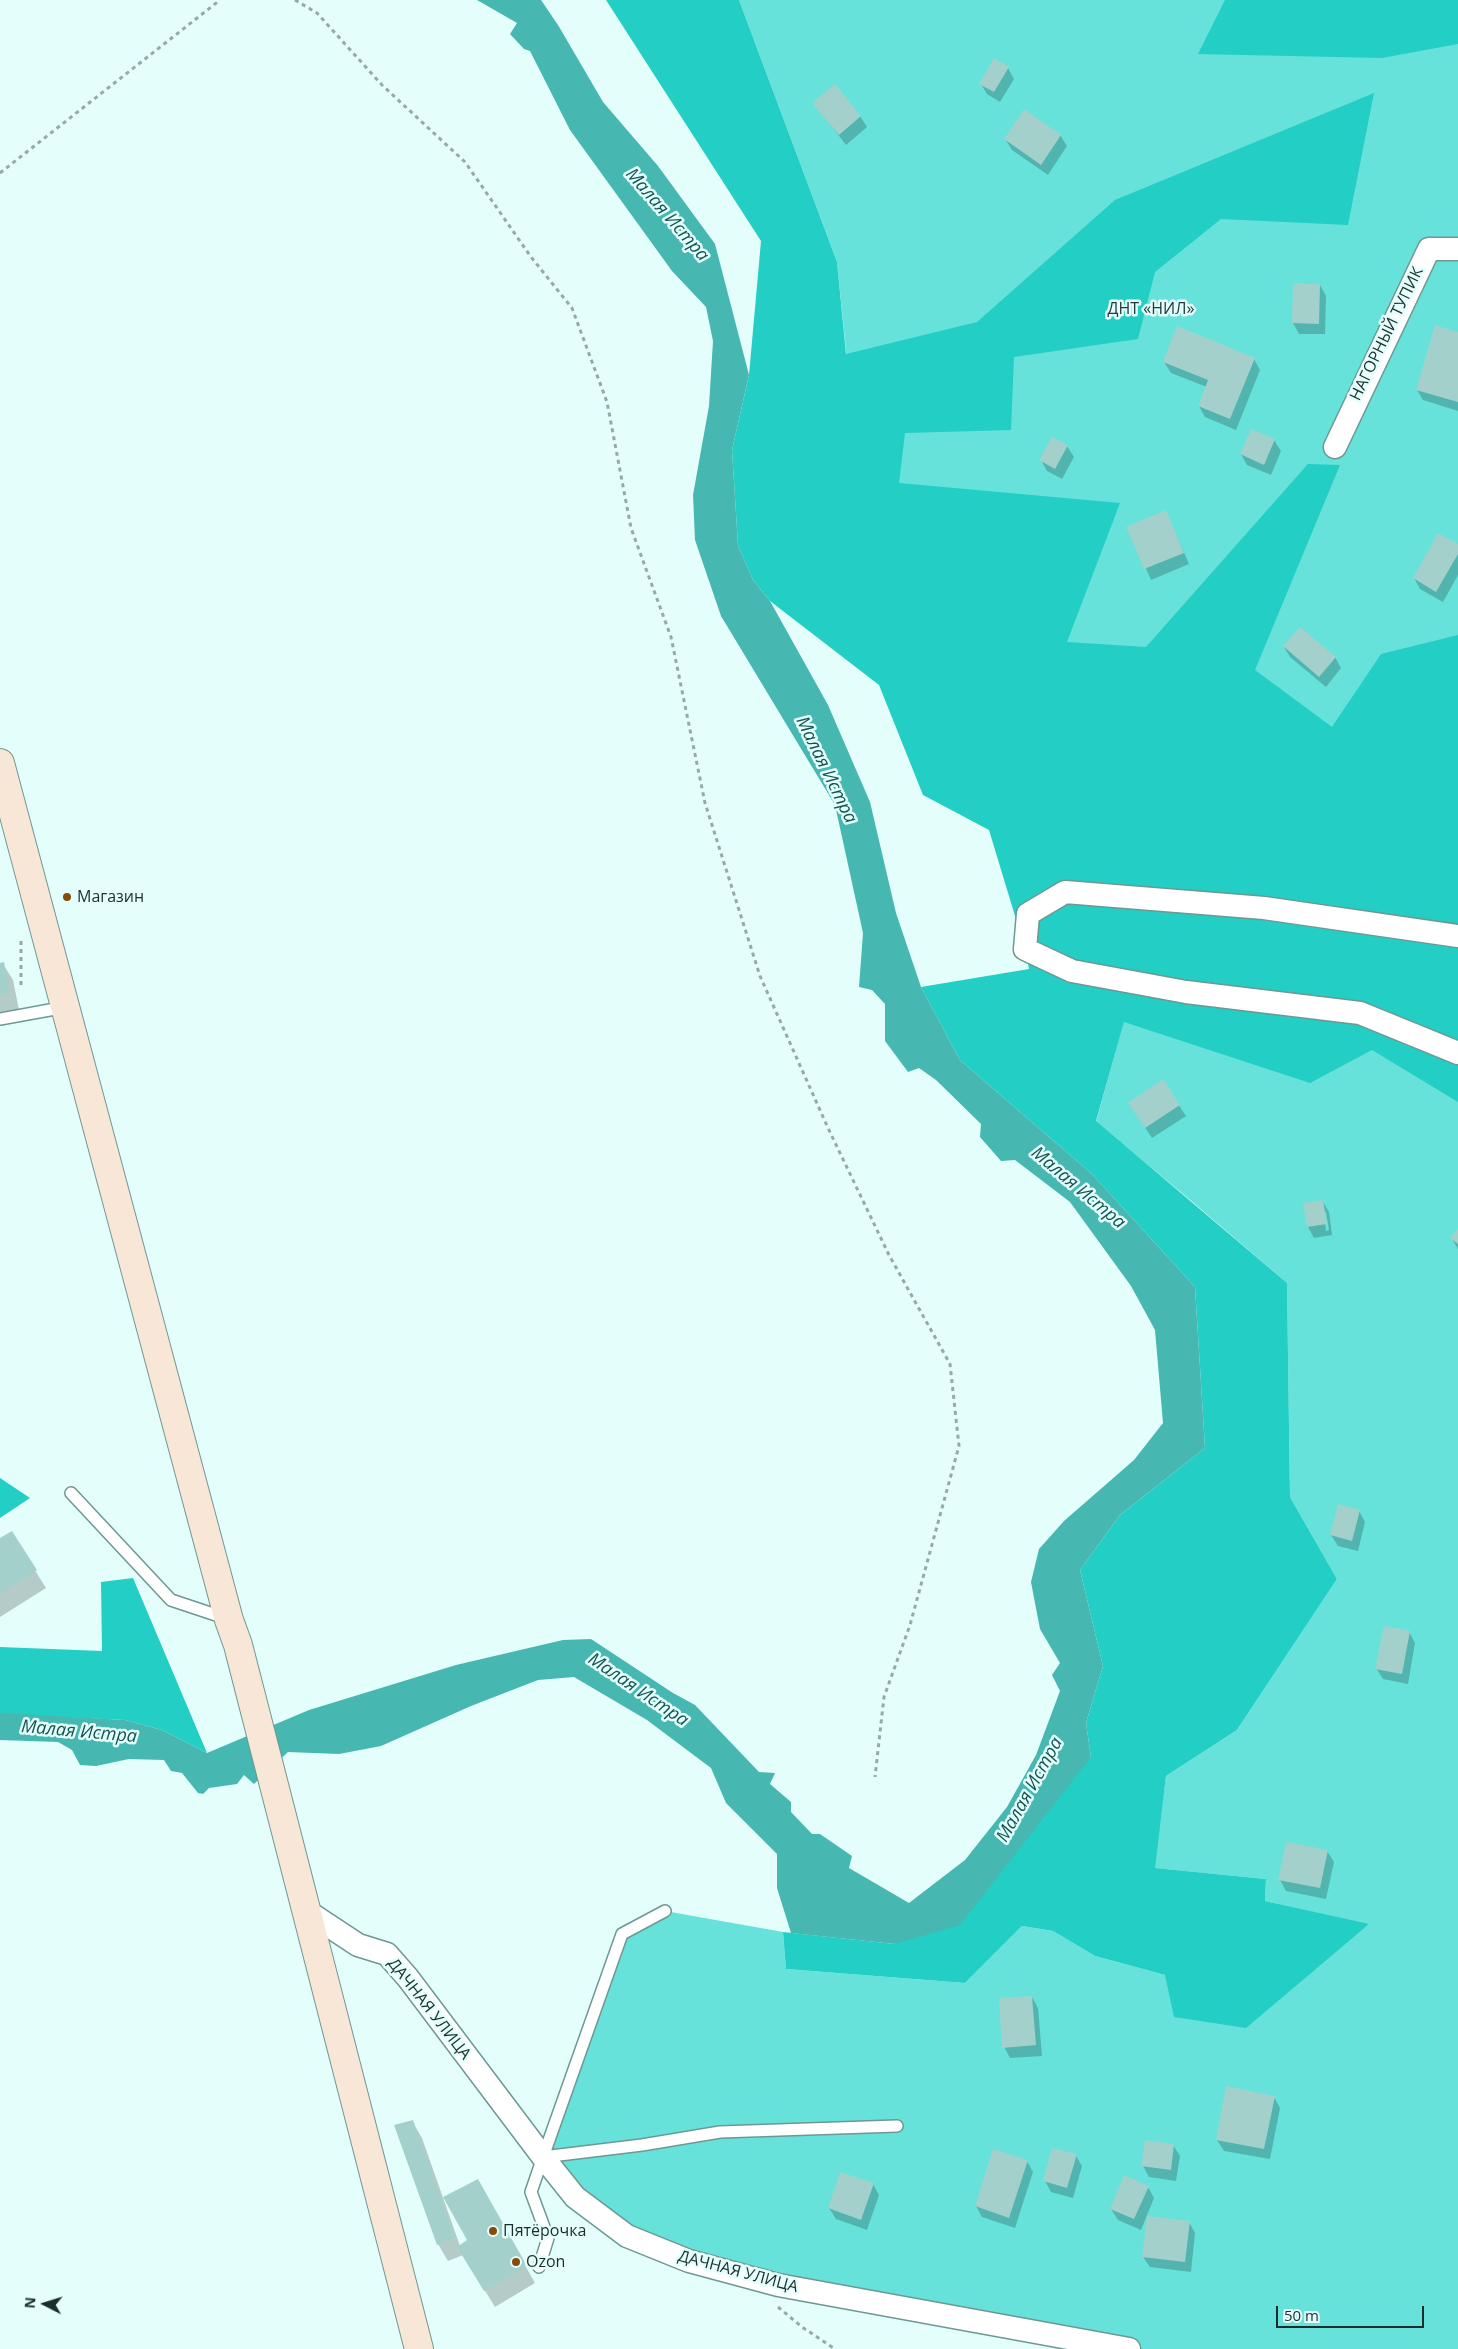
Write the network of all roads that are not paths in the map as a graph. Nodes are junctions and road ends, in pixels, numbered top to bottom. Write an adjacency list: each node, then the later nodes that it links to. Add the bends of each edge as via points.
1 (1458, 249): 2 (street, НАГОРНЫЙ ТУПИК, via 1429,249)
2 (1334, 447)
3 (0, 763): 5 (main road)
4 (1458, 936): 7 (street, via 1264,908 1065,892 1028,914 1025,950 1072,971 1186,992 1360,1013)
5 (66, 1007): 6 (lane); 9 (main road)
6 (0, 1019)
7 (1458, 1053)
8 (71, 1493): 9 (lane, via 171,1600)
9 (230, 1620): 11 (main road)
10 (665, 1911): 13 (lane, via 622,1934)
11 (308, 1912): 13 (street, ДАЧНАЯ УЛИЦА, via 358,1945 387,1954); 15 (main road)
12 (897, 2126): 13 (lane, via 720,2132)
13 (543, 2157): 14 (lane, via 531,2192 548,2238); 16 (street, ДАЧНАЯ УЛИЦА, via 575,2197 627,2236 689,2261 778,2285)
14 (539, 2267)
15 (420, 2349)
16 (1129, 2349)

